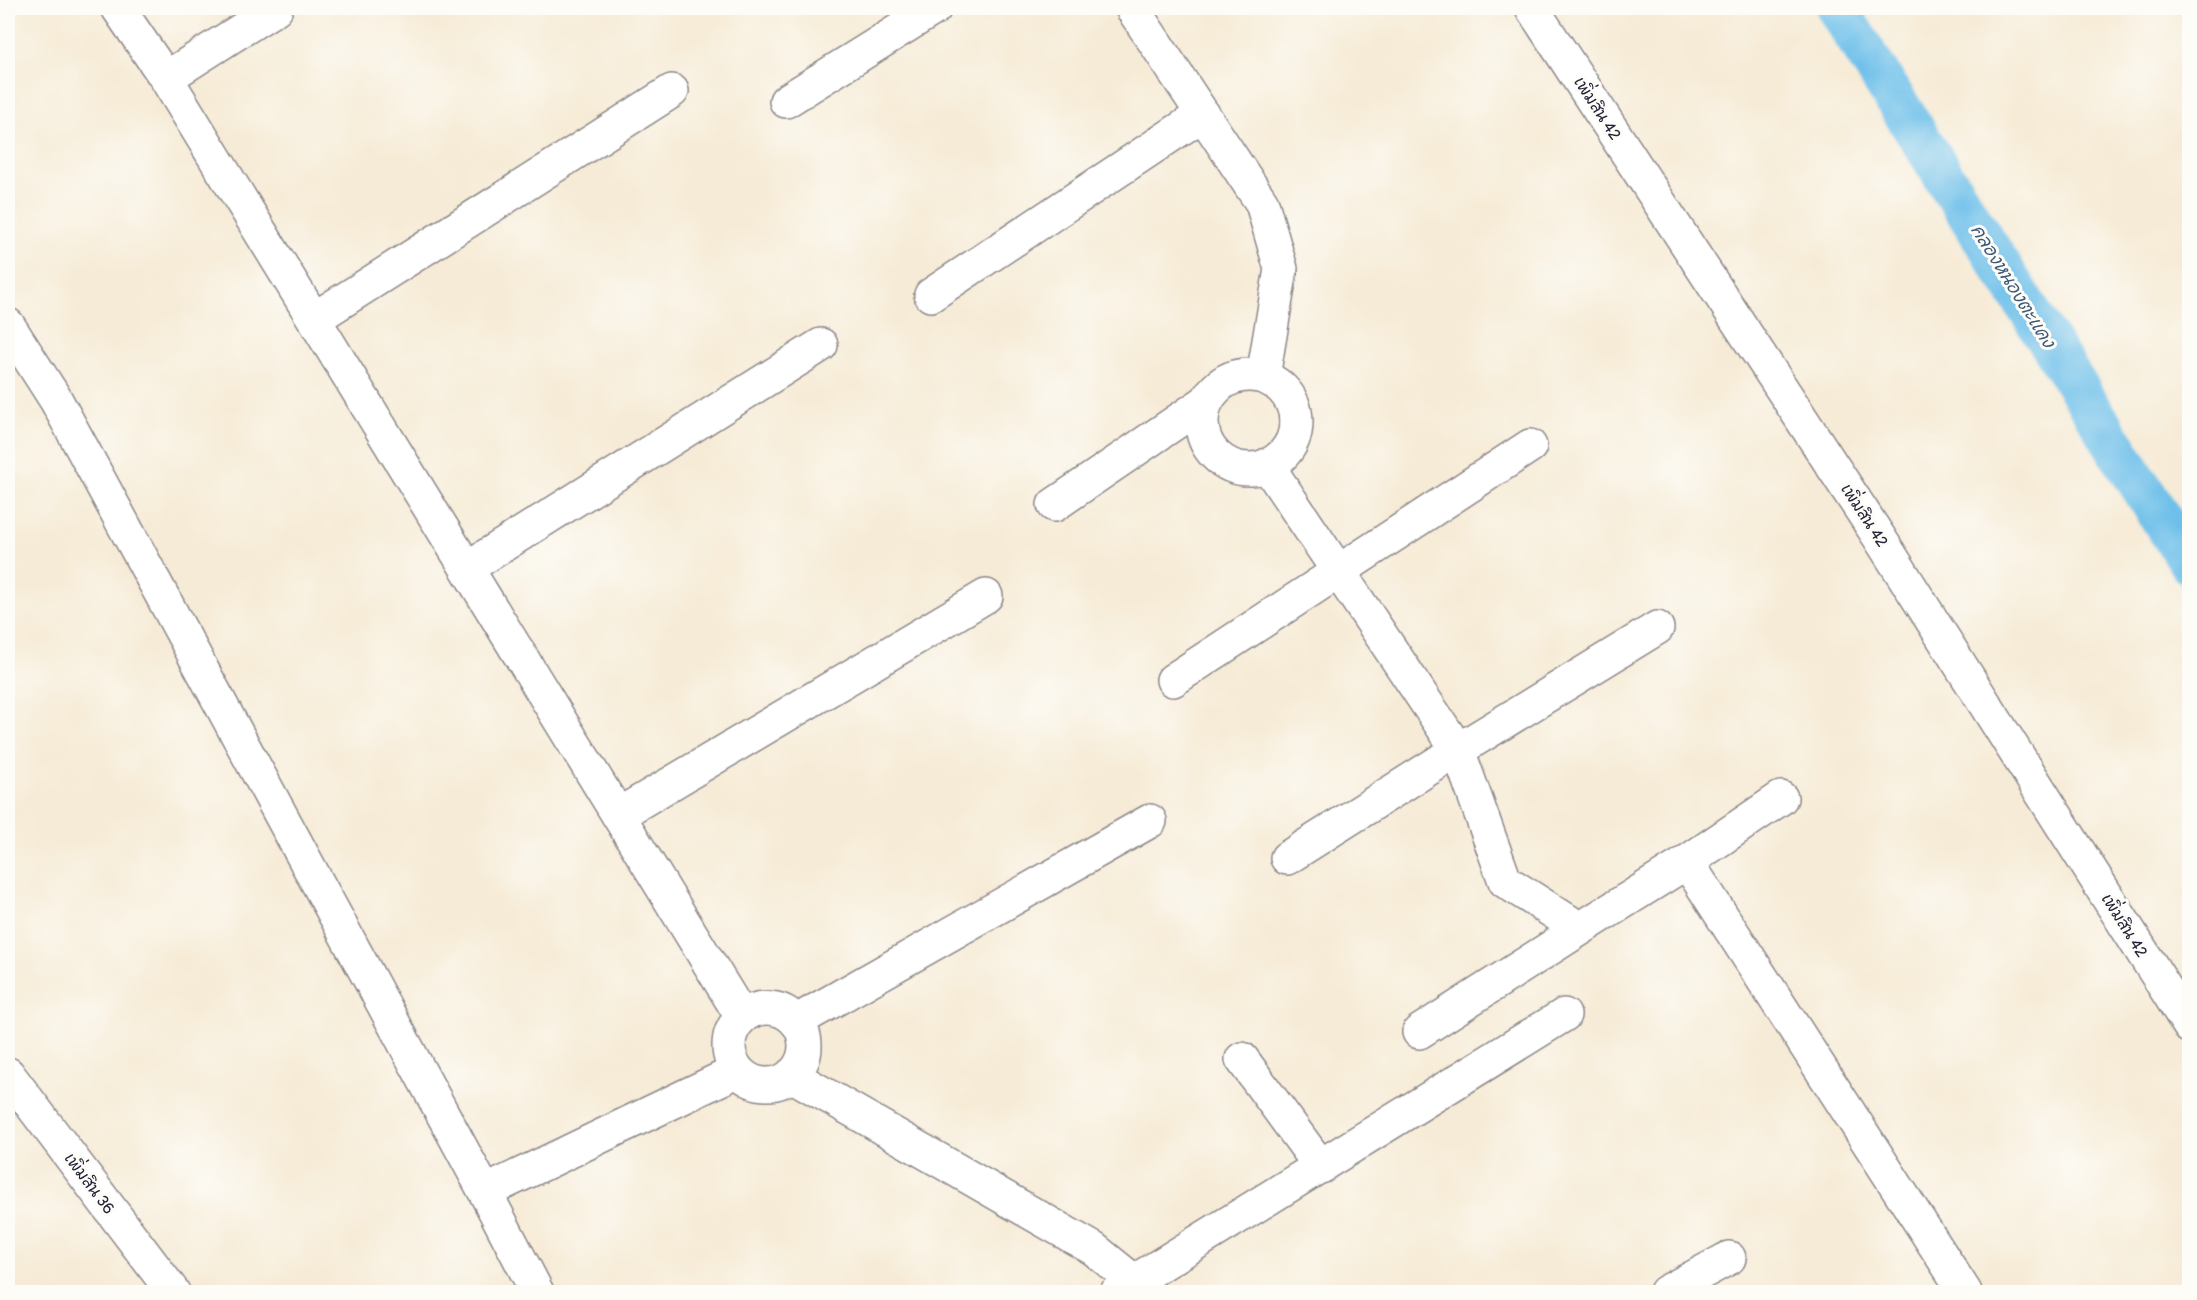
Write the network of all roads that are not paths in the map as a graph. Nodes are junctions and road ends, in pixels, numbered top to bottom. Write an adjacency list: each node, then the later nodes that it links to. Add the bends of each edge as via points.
1 (117, 8): 6 (street)
2 (276, 8): 6 (street)
3 (935, 8): 8 (street)
4 (1132, 8): 9 (street)
5 (1532, 8): 34 (street, เพิ่มสิน 42, via 1880,537)
6 (166, 78): 11 (street)
7 (672, 91): 11 (street)
8 (786, 101)
9 (1203, 114): 10 (street); 14 (street, via 1262,203 1281,269)
10 (931, 295)
11 (314, 319): 19 (street)
12 (8, 325): 41 (street, via 56,400)
13 (821, 345): 19 (street)
14 (1263, 377): 15 (street, via 1230,379); 17 (street, via 1288,396 1295,411 1296,427 1291,443)
15 (1207, 401): 17 (street, via 1203,433 1220,460 1251,470); 18 (street)
16 (1530, 446): 20 (street)
17 (1268, 465): 20 (street)
18 (1054, 505)
19 (467, 568): 26 (street)
20 (1339, 572): 23 (street); 24 (street)
21 (986, 596): 26 (street)
22 (1657, 628): 24 (street)
23 (1173, 680)
24 (1458, 750): 28 (street); 30 (street, via 1505,880)
25 (1781, 798): 29 (street)
26 (618, 815): 32 (street)
27 (1150, 821): 33 (street)
28 (1287, 858)
29 (1687, 862): 30 (street); 47 (street)
30 (1581, 929): 35 (street)
31 (1564, 1015): 40 (street)
32 (742, 1017): 33 (street, via 771,1008); 37 (street, via 729,1043 730,1058)
33 (797, 1021): 39 (street, via 804,1035 805,1050 801,1064)
34 (2190, 1027)
35 (1419, 1032)
36 (1242, 1059): 40 (street)
37 (737, 1071): 39 (street, via 749,1081 764,1085); 41 (street)
38 (8, 1074): 44 (street, เพิ่มสิน 36)
39 (791, 1076): 43 (street, via 1094,1249)
40 (1321, 1167): 43 (street)
41 (485, 1192): 45 (street)
42 (1729, 1258): 46 (street)
43 (1133, 1289)
44 (173, 1293)
45 (537, 1293)
46 (1666, 1293)
47 (1965, 1293)

